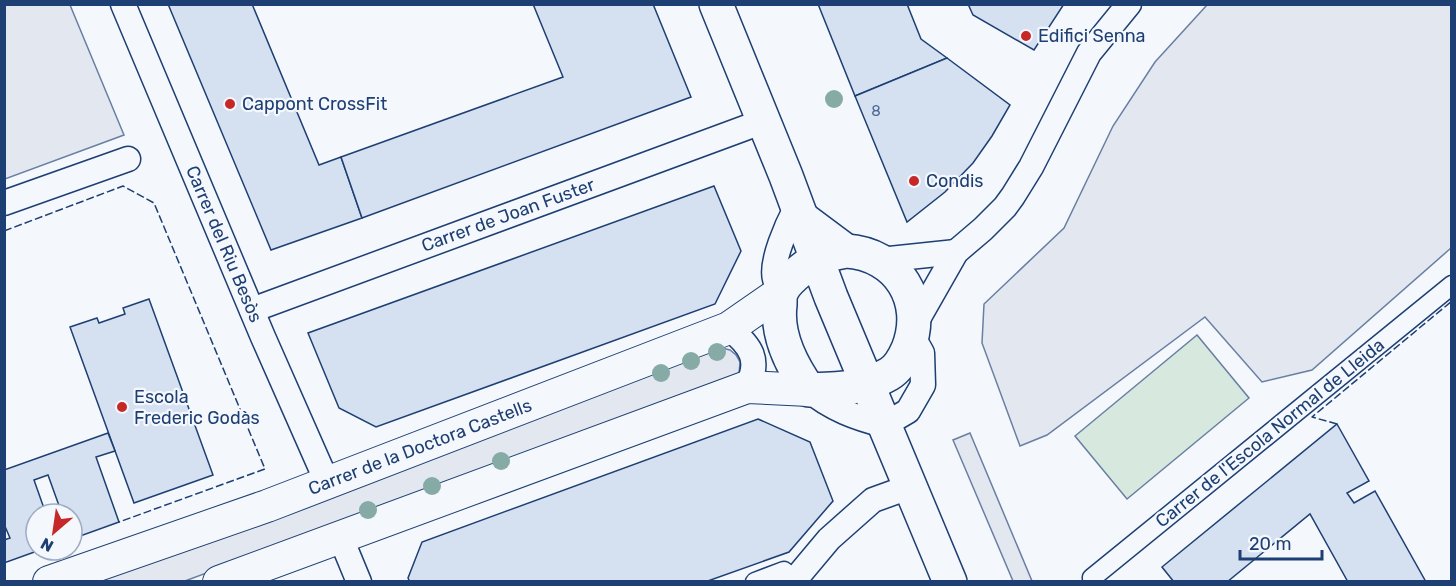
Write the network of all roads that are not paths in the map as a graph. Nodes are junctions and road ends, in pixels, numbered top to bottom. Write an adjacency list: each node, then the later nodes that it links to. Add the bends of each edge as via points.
1 (123, 4): 13 (street, Carrer del Riu Besòs)
2 (716, 4): 4 (main road)
3 (1129, 4): 8 (street, via 1089,53 1031,167 1005,207)
4 (764, 121): 7 (main road); 13 (street, Carrer de Joan Fuster)
5 (128, 159): 6 (street)
6 (4, 203)
7 (796, 207): 9 (street); 10 (main road); 12 (street, via 777,260 774,277)
8 (956, 252): 9 (street); 15 (street)
9 (868, 256): 10 (main road, via 830,253); 15 (main road, via 895,272 907,287 913,305)
10 (817, 259): 12 (main road); 16 (main road)
11 (1452, 285): 29 (street, Carrer de l'Escola Normal de Lleida, via 1092,578)
12 (781, 292): 14 (street, Carrer de la Doctora Castells); 18 (main road, via 782,338)
13 (252, 310): 20 (street, Carrer del Riu Besòs)
14 (729, 328): 17 (street, via 751,352 754,363); 20 (street, Carrer de la Doctora Castells)
15 (914, 330): 16 (main road, via 906,353 891,373); 19 (street, via 922,353 923,385 908,411)
16 (867, 384): 18 (main road); 19 (main road)
17 (747, 387): 18 (street); 22 (street)
18 (809, 390): 19 (street, via 855,417)
19 (884, 425): 21 (main road)
20 (327, 482): 24 (street, Carrer de la Doctora Castells)
21 (909, 487): 23 (street, via 873,500); 28 (main road)
22 (340, 536): 25 (street); 26 (street)
23 (788, 576): 27 (street)
24 (49, 582)
25 (219, 582)
26 (359, 582)
27 (754, 582)
28 (950, 582)
29 (1093, 582)

